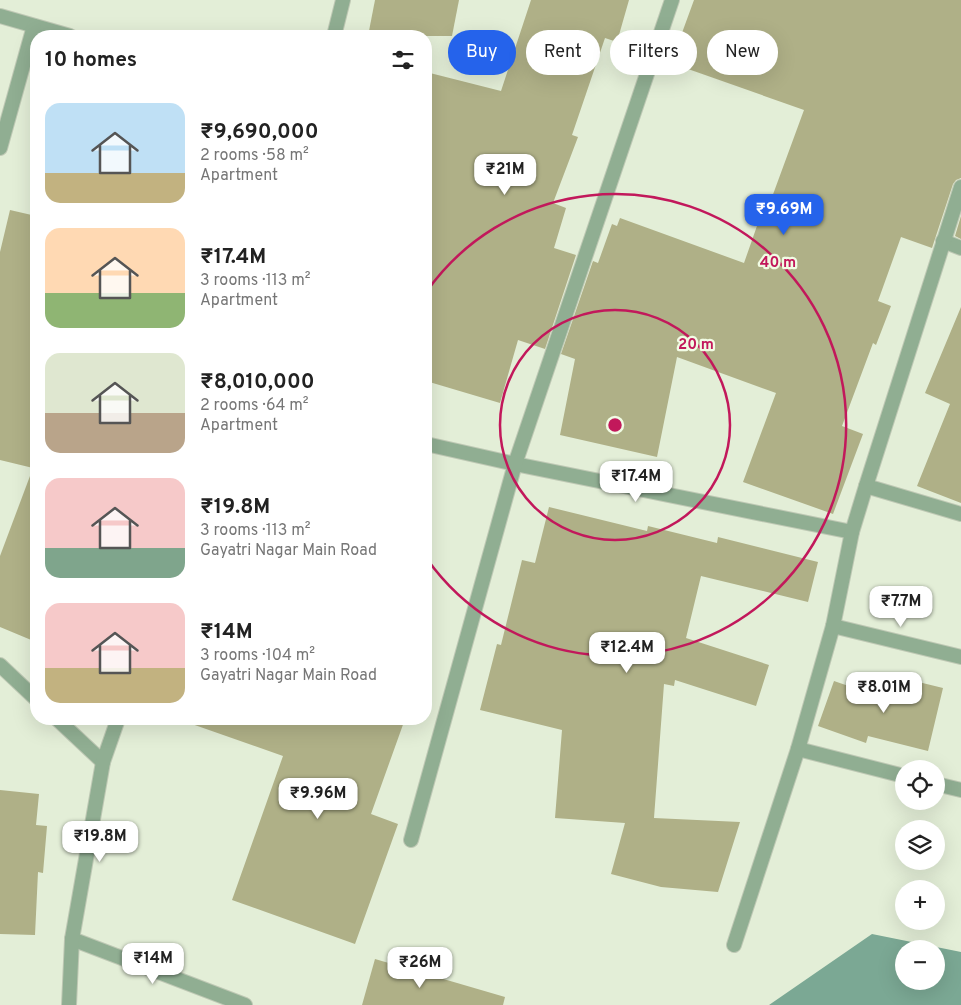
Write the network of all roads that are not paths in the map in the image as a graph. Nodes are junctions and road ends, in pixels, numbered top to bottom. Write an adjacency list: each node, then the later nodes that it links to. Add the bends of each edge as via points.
1 (343, 0): 7 (street)
2 (672, 0): 14 (street)
3 (0, 16): 4 (street)
4 (34, 26): 5 (street); 6 (street)
5 (33, 30)
6 (48, 30)
7 (336, 30)
8 (30, 40): 9 (street)
9 (0, 148)
10 (961, 188): 11 (street)
11 (943, 241): 12 (street); 15 (street)
12 (961, 248)
13 (432, 445): 14 (street)
14 (515, 464): 17 (street); 29 (street)
15 (866, 486): 16 (street); 17 (street)
16 (961, 514)
17 (852, 532): 18 (street)
18 (833, 626): 19 (street); 24 (street)
19 (961, 657)
20 (0, 665): 21 (street)
21 (30, 693)
22 (63, 725): 25 (street)
23 (116, 725): 25 (street)
24 (798, 749): 26 (street); 31 (street)
25 (103, 762): 30 (street)
26 (895, 774)
27 (945, 786): 28 (street)
28 (961, 790)
29 (411, 840)
30 (72, 939): 32 (street); 33 (street)
31 (734, 945)
32 (69, 1005)
33 (245, 1005)

